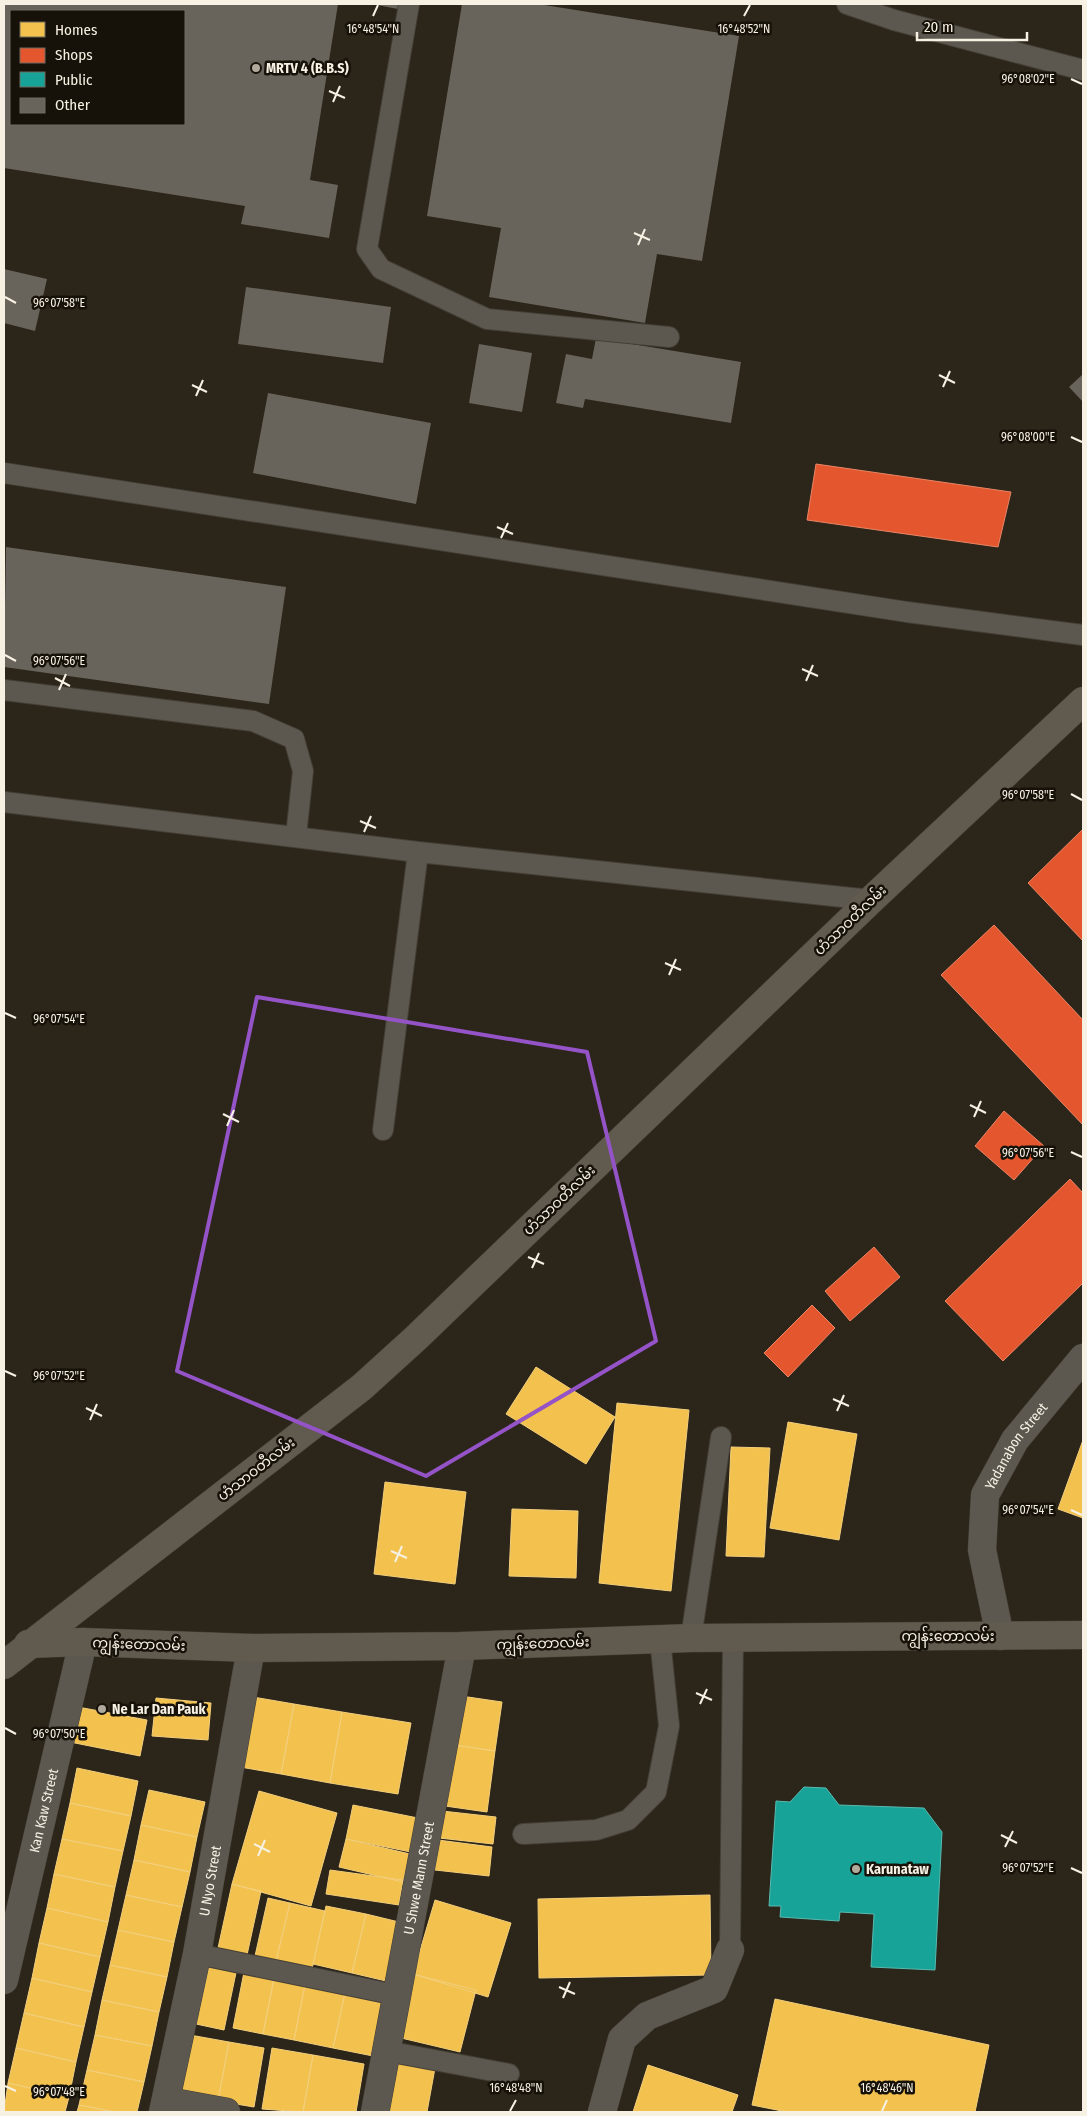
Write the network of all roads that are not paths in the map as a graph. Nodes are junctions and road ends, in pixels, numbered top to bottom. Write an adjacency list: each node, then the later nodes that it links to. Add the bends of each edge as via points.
1 (409, 4): 4 (lane, via 367,249 381,269 487,318)
2 (847, 4): 3 (lane, via 894,20)
3 (1083, 70)
4 (669, 336)
5 (4, 473): 6 (lane, via 907,612)
6 (1083, 635)
7 (4, 690): 10 (lane, via 253,721 294,739 303,771)
8 (1083, 701): 12 (main road, ဟံသာဝတီလမ်း)
9 (4, 802): 10 (lane)
10 (296, 836): 11 (lane)
11 (418, 852): 12 (lane); 13 (lane)
12 (871, 900): 23 (main road, ဟံသာဝတီလမ်း, via 362,1387)
13 (383, 1130)
14 (1083, 1358): 17 (street, Yadanabon Street, via 1015,1440 985,1495 982,1550)
15 (721, 1437): 18 (lane)
16 (1083, 1635): 17 (main road, ကျွန်းတောလမ်း)
17 (1000, 1636): 19 (main road, ကျွန်းတောလမ်း)
18 (691, 1638): 19 (main road, ကျွန်းတောလမ်း); 20 (main road, ကျွန်းတောလမ်း)
19 (733, 1638): 28 (lane)
20 (660, 1639): 24 (main road, ကျွန်းတောလမ်း); 27 (lane, via 669,1726 656,1792 628,1820 596,1830)
21 (83, 1642): 23 (main road, ကျွန်းတောလမ်း); 25 (main road, ကျွန်းတောလမ်း); 30 (street, Kan Kaw Street)
22 (4, 1644): 23 (main road, ကျွန်းတောလမ်း)
23 (31, 1644): 26 (main road, ဟံသာဝတီလမ်း)
24 (462, 1646): 25 (main road, ကျွန်းတောလမ်း); 31 (street, U Shwe Mann Street)
25 (251, 1648): 29 (street, U Nyo Street)
26 (4, 1665)
27 (523, 1834)
28 (730, 1950): 37 (street, via 714,1989 647,2016 622,2039)
29 (197, 1954): 31 (lane); 34 (street, U Nyo Street)
30 (4, 1980)
31 (396, 1995): 32 (street, U Shwe Mann Street)
32 (386, 2051): 33 (lane); 36 (street, U Shwe Mann Street)
33 (509, 2074)
34 (165, 2106): 35 (street)
35 (226, 2112)
36 (375, 2112)
37 (602, 2112)

